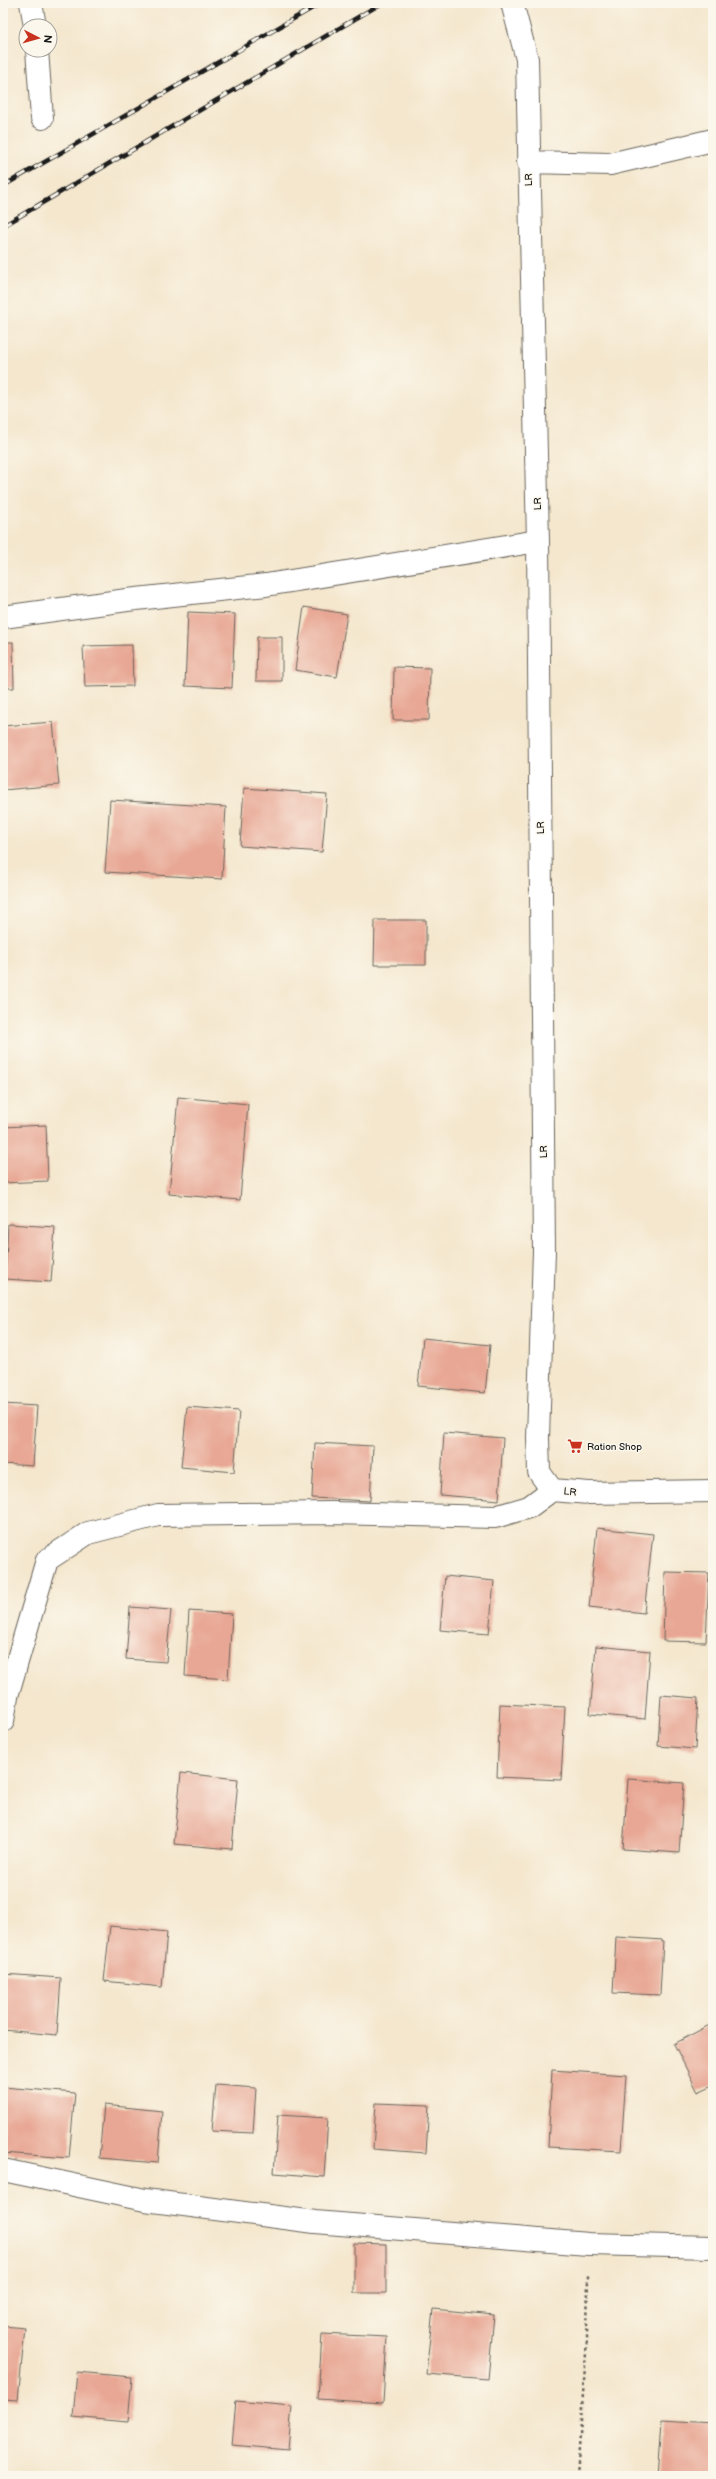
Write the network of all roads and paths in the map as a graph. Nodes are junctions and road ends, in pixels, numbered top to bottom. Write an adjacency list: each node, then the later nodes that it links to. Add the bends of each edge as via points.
1 (31, 3): 3 (street)
2 (512, 3): 7 (street, LR, via 527,59)
3 (34, 18)
4 (38, 58): 5 (street)
5 (42, 118)
6 (713, 140): 7 (street, via 610,164)
7 (528, 162): 8 (street, LR)
8 (538, 541): 9 (street, via 266,585); 10 (street, LR, via 544,1243 538,1438 539,1472)
9 (3, 617)
10 (552, 1490): 11 (street, LR, via 589,1493); 12 (street, via 529,1507 495,1517 332,1513 158,1515 88,1533 47,1560 9,1689)
11 (713, 1491)
12 (3, 1721)
13 (3, 2170): 14 (street, via 145,2200 315,2222)
14 (588, 2244): 15 (street); 16 (path, via 586,2339)
15 (713, 2247)
16 (577, 2476)

